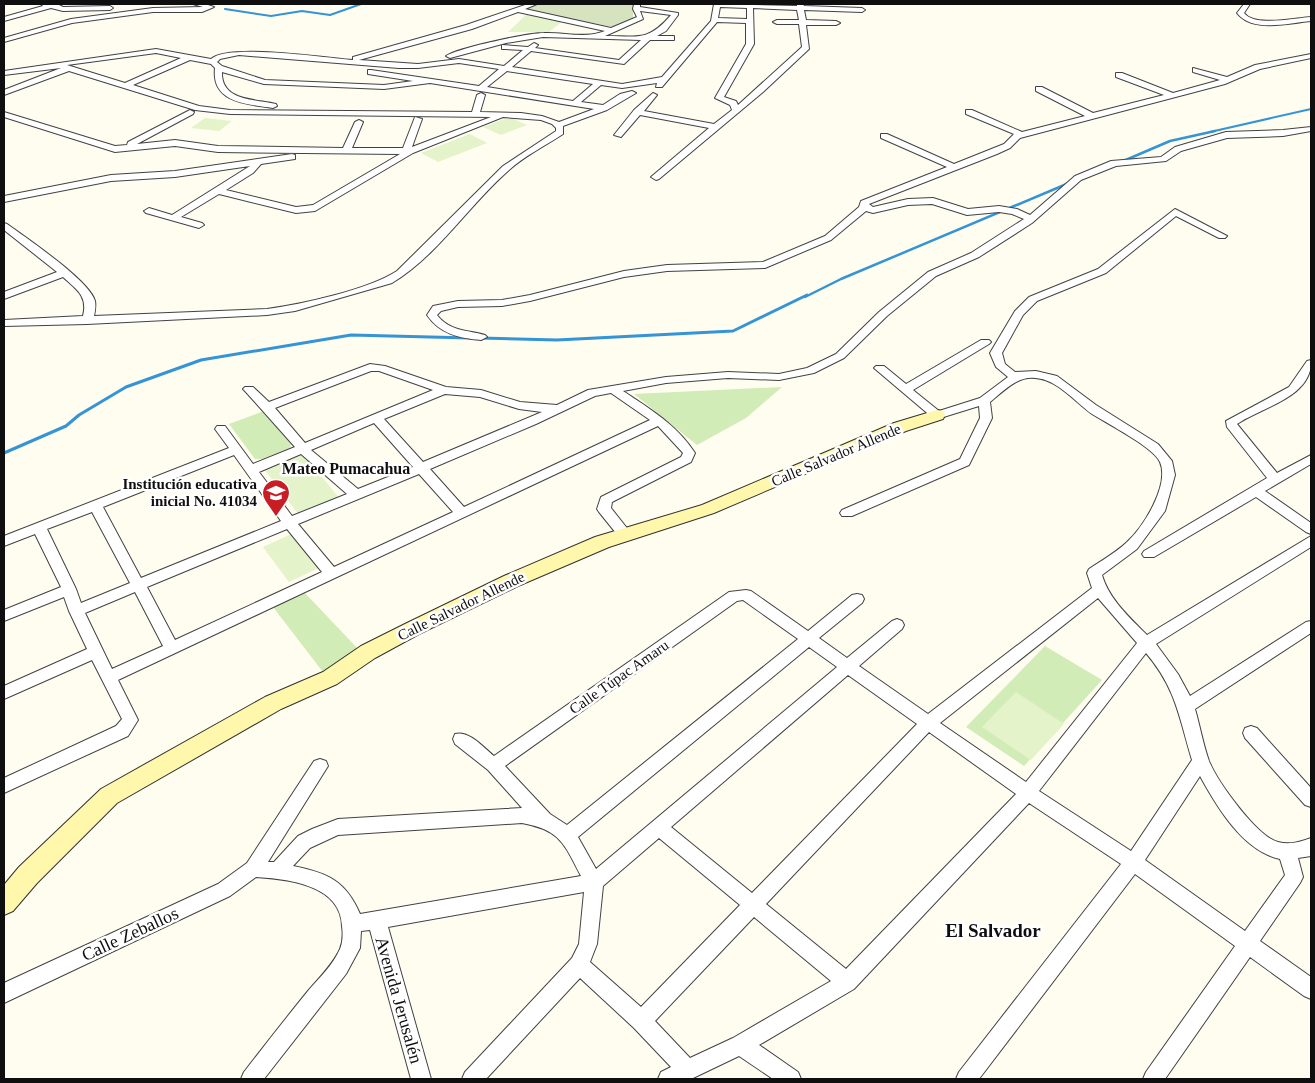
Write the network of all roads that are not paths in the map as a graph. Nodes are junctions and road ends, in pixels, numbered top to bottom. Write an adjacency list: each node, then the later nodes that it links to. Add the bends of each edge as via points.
1 (60, 4): 6 (street)
2 (195, 4): 6 (street, via 88,9); 24 (street, via 210,7 70,20)
3 (534, 4): 10 (street)
4 (717, 4): 7 (street); 14 (street)
5 (1247, 4): 13 (street, via 1240,12 1247,20 1260,23)
6 (48, 5): 12 (street)
7 (750, 5): 9 (street); 15 (street)
8 (637, 6): 21 (street, via 641,18); 26 (street, via 676,14 663,30)
9 (800, 6): 11 (street); 17 (street)
10 (518, 10): 20 (street); 21 (street)
11 (862, 10)
12 (4, 19)
13 (1311, 19)
14 (715, 20): 15 (street); 50 (street)
15 (750, 21): 62 (street, via 748,49 719,98 733,103)
16 (777, 22): 17 (street)
17 (802, 23): 18 (street); 62 (street, via 806,47)
18 (836, 23)
19 (436, 27): 20 (street, via 452,23)
20 (469, 30): 29 (street)
21 (610, 30): 25 (street)
22 (4, 34): 24 (street)
23 (413, 34): 29 (street)
24 (13, 37): 28 (street)
25 (596, 37): 26 (street); 31 (street); 39 (street, via 536,36 418,62)
26 (648, 38): 27 (street); 36 (street, via 621,62)
27 (671, 38)
28 (4, 40)
29 (425, 40): 32 (street); 39 (street)
30 (538, 42): 33 (street)
31 (588, 44)
32 (439, 46)
33 (529, 49): 36 (street); 41 (street, via 508,46); 46 (street)
34 (581, 50): 36 (street)
35 (345, 52): 40 (street)
36 (574, 56): 44 (street)
37 (1311, 56): 51 (street, via 1258,67)
38 (188, 58): 42 (street, via 156,51); 43 (street); 54 (street)
39 (356, 58): 40 (street)
40 (330, 59): 41 (street, via 418,66); 43 (street, via 240,53 218,57); 52 (street, via 367,72)
41 (459, 60): 46 (street)
42 (55, 65): 45 (street); 48 (street)
43 (216, 65): 52 (street, via 276,83 384,87); 66 (street, via 223,91 258,104 300,110)
44 (563, 65)
45 (68, 68): 54 (street); 57 (street)
46 (506, 68): 53 (street); 56 (street)
47 (1196, 70): 51 (street)
48 (4, 73)
49 (1119, 75): 59 (street)
50 (665, 79): 53 (street, via 630,86); 64 (street)
51 (1227, 80): 59 (street)
52 (430, 81): 56 (street)
53 (599, 83): 60 (street)
54 (125, 86): 66 (street, via 198,108)
55 (1039, 89): 71 (street)
56 (480, 92): 60 (street); 69 (street)
57 (4, 93)
58 (632, 93): 61 (street)
59 (1172, 95): 71 (street)
60 (576, 104): 61 (street)
61 (604, 108): 73 (street)
62 (736, 110): 74 (street)
63 (190, 112): 79 (street)
64 (638, 112): 74 (street); 76 (street)
65 (969, 112): 77 (street)
66 (301, 113): 67 (street)
67 (421, 113): 69 (street); 82 (street)
68 (4, 114): 79 (street)
69 (475, 114): 70 (street)
70 (502, 114): 73 (street, via 542,118); 82 (street)
71 (1092, 116): 77 (street)
72 (359, 122): 81 (street)
73 (558, 125): 97 (street, via 560,132 506,168 420,256 388,281 283,310)
74 (716, 127): 85 (street)
75 (1311, 129): 91 (street, via 1226,135 1178,150 1163,159 1114,163 1078,178)
76 (618, 135)
77 (1022, 135): 84 (street, via 1007,146)
78 (884, 136): 84 (street)
79 (121, 149): 80 (street, via 175,143 218,149)
80 (305, 151): 81 (street); 83 (street, via 296,156)
81 (346, 151): 82 (street)
82 (408, 151): 86 (street, via 315,208 296,210)
83 (257, 163): 86 (street); 87 (street, via 175,174 111,178)
84 (954, 168): 88 (street, via 864,203)
85 (656, 177)
86 (219, 192): 90 (street)
87 (4, 199)
88 (864, 208): 91 (street, via 873,210 908,202 933,201 970,212 1014,211); 99 (street, via 828,238 766,265 667,268 624,274 530,298 437,308 432,315 434,320 457,334)
89 (149, 211): 90 (street)
90 (175, 217): 92 (street)
91 (1029, 221): 107 (street, via 974,255 932,274 883,314 840,356 810,371 780,377 728,375 666,380)
92 (199, 225)
93 (4, 226): 95 (street)
94 (1222, 236): 103 (street, via 1175,212 1102,271 1033,299 1019,312 996,353 1000,365)
95 (64, 273): 96 (street); 97 (street, via 89,297)
96 (4, 295)
97 (87, 321): 98 (street)
98 (4, 323)
99 (481, 337)
100 (984, 342): 105 (street)
101 (1311, 363): 120 (street, via 1293,389 1231,424)
102 (880, 368): 105 (street)
103 (1014, 378): 108 (street); 136 (street, via 1018,374 1053,378 1092,408 1154,447 1166,461 1170,474 1160,508 1132,546 1094,573)
104 (249, 389): 109 (street)
105 (906, 389): 111 (street)
106 (444, 390): 109 (street, via 370,367); 110 (street, via 481,394 528,406); 112 (street)
107 (614, 390): 110 (street, via 592,393); 113 (street)
108 (984, 401): 111 (street); 125 (street, via 986,418 965,462)
109 (267, 407): 115 (street)
110 (559, 408): 118 (street)
111 (937, 415): 129 (street, Calle Salvador Allende, via 900,427 708,509)
112 (376, 418): 115 (street); 118 (street)
113 (659, 421): 124 (street); 129 (street, via 689,453 687,459 606,500 604,508)
114 (221, 428): 116 (street)
115 (303, 449): 119 (street); 122 (street)
116 (236, 450): 119 (street); 123 (street)
117 (1311, 459): 120 (street)
118 (421, 468): 122 (street); 124 (street)
119 (251, 470): 126 (street)
120 (1276, 479): 121 (street)
121 (1255, 490): 128 (street); 132 (street)
122 (357, 495): 126 (street)
123 (95, 505): 127 (street); 134 (street)
124 (461, 512): 133 (street)
125 (847, 513)
126 (290, 523): 133 (street); 134 (street)
127 (39, 527): 130 (street); 135 (street)
128 (1311, 529)
129 (625, 535): 167 (street, Calle Salvador Allende, via 511,581 412,629 368,652 330,678 273,703 109,796)
130 (4, 541)
131 (1311, 541): 143 (street)
132 (1149, 554)
133 (331, 573): 144 (street)
134 (138, 586): 138 (street); 144 (street)
135 (69, 589): 138 (street); 139 (street)
136 (1100, 589): 143 (street); 150 (street)
137 (857, 600): 142 (street)
138 (76, 611): 145 (street)
139 (4, 616)
140 (897, 625): 146 (street)
141 (1311, 626): 149 (street)
142 (808, 640): 146 (street); 154 (street, Calle Túpac Amaru, via 746,595 734,596); 161 (street)
143 (1144, 643): 149 (street, via 1160,659); 157 (street)
144 (172, 648): 147 (street)
145 (97, 651): 147 (street); 148 (street)
146 (847, 668): 150 (street); 160 (street)
147 (110, 678): 156 (street, via 130,720 122,731)
148 (4, 693)
149 (1188, 706): 153 (street)
150 (928, 723): 157 (street); 171 (street)
151 (1251, 733): 158 (street)
152 (461, 739): 154 (street)
153 (1201, 761): 163 (street, via 1236,818 1266,846); 164 (street)
154 (494, 765): 159 (street)
155 (320, 766): 165 (street)
156 (4, 786)
157 (1028, 792): 164 (street); 176 (street)
158 (1311, 800)
159 (544, 819): 161 (street); 166 (street, via 522,815 338,827 312,835 299,845)
160 (658, 827): 168 (street); 171 (street)
161 (568, 835): 168 (street)
162 (1311, 846): 163 (street)
163 (1286, 852): 174 (street, via 1294,877)
164 (1133, 862): 174 (street); 187 (street)
165 (253, 869): 166 (street); 178 (street, Calle Zeballos, via 216,894)
166 (280, 869): 173 (street, via 338,891 349,906)
167 (28, 875): 169 (street); 170 (street, Calle Salvador Allende)
168 (594, 882): 172 (street); 175 (street, via 588,944)
169 (4, 889)
170 (4, 903)
171 (753, 905): 176 (street); 179 (street)
172 (377, 921): 173 (street); 183 (street, Avenida Jerusalén)
173 (353, 924): 182 (street, via 350,947 335,973)
174 (1248, 945): 177 (street); 188 (street)
175 (579, 964): 179 (street); 184 (street)
176 (847, 982): 180 (street)
177 (1311, 989)
178 (4, 993)
179 (641, 1021): 181 (street)
180 (740, 1045): 181 (street); 186 (street)
181 (688, 1070): 185 (street)
182 (251, 1079)
183 (421, 1079)
184 (472, 1079)
185 (668, 1079)
186 (791, 1079)
187 (966, 1079)
188 (1153, 1079)

